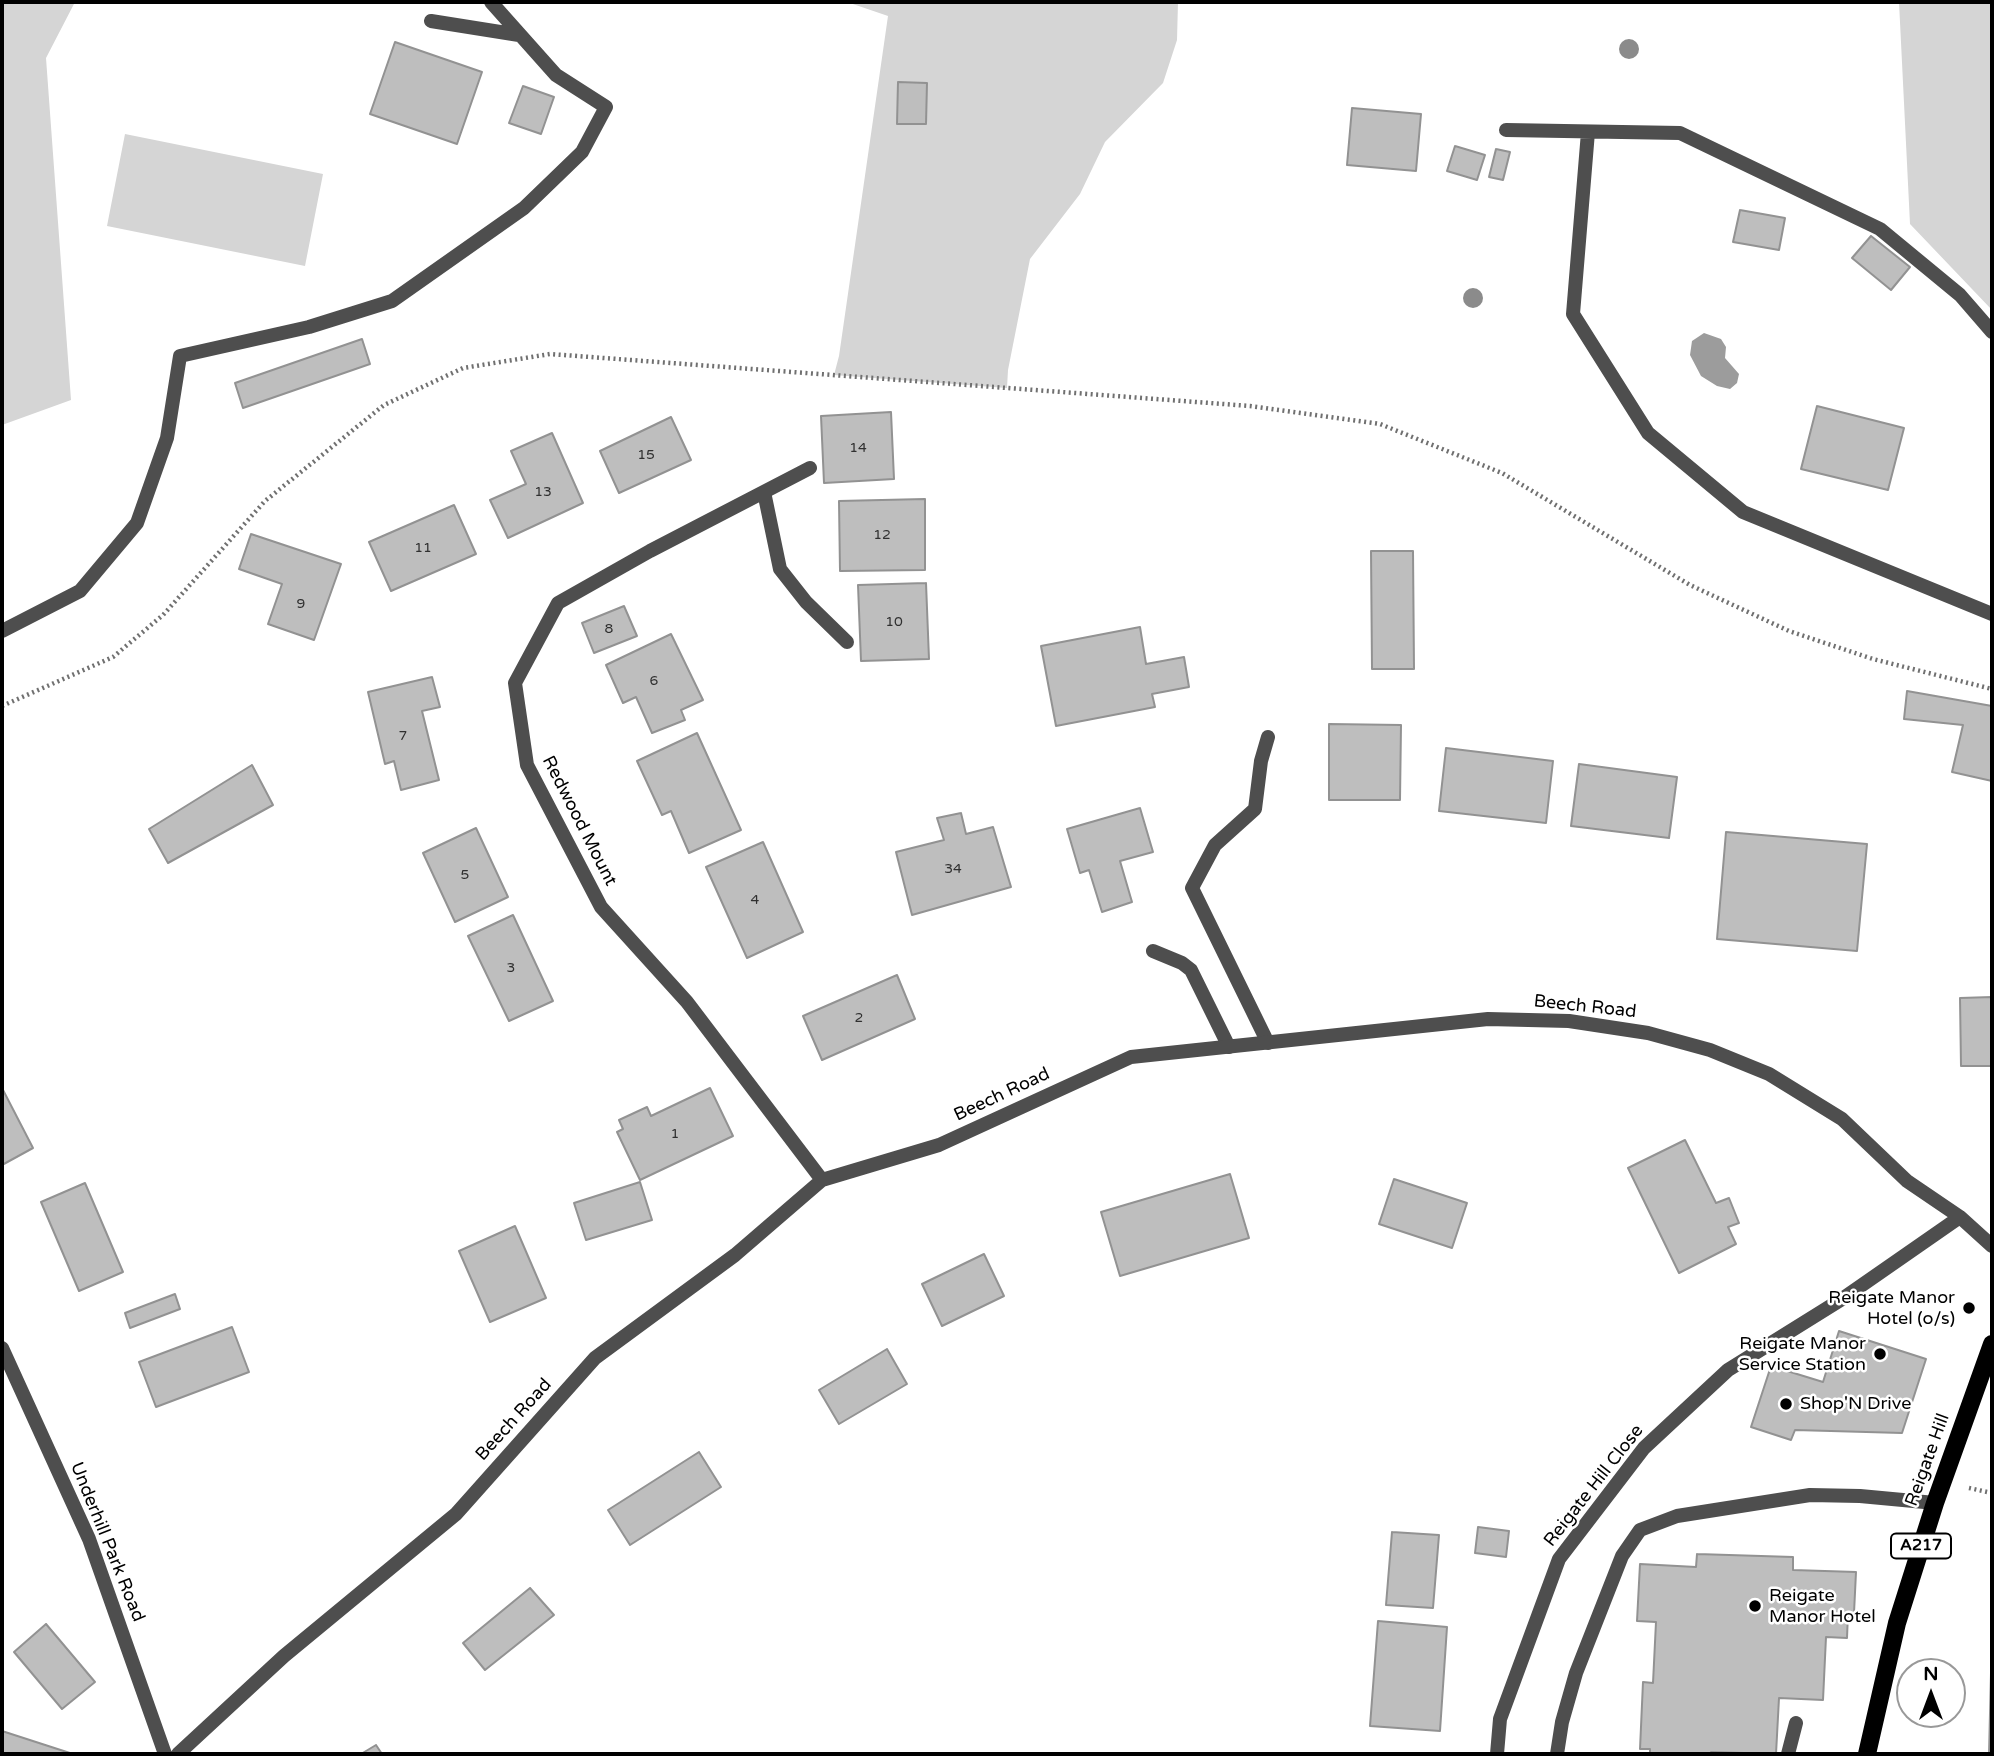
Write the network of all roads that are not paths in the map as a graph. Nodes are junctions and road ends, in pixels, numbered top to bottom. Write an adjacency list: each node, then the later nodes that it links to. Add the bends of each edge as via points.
1 (491, 2): 3 (street)
2 (431, 21): 3 (street)
3 (519, 35): 10 (street, via 556,75 606,107 582,152 524,208 391,302 309,327 180,356 167,438 137,523 80,591)
4 (1506, 130): 5 (street)
5 (1588, 132): 6 (street, via 1680,133 1880,229 1960,295); 9 (street, via 1573,314 1648,433 1743,512)
6 (1992, 332)
7 (810, 468): 8 (street, Redwood Mount)
8 (764, 492): 11 (street, via 780,569); 16 (street, Redwood Mount, via 558,603 514,683 527,765 601,907 687,1002)
9 (1992, 614)
10 (2, 631)
11 (847, 642)
12 (1268, 737): 14 (street, via 1255,809 1215,845 1192,888)
13 (1153, 951): 15 (street, via 1191,971)
14 (1268, 1043): 15 (street, Beech Road); 17 (street, Beech Road, via 1488,1019 1569,1021 1648,1033 1710,1049 1769,1074 1842,1119 1907,1181)
15 (1229, 1047): 16 (street, Beech Road, via 1131,1057 939,1145)
16 (822, 1180): 24 (street, Beech Road, via 734,1255 595,1358 456,1514 284,1656)
17 (1960, 1217): 18 (street, Beech Road); 25 (street, Reigate Hill Close, via 1728,1370 1644,1448 1559,1559 1500,1718)
18 (1992, 1246)
19 (1992, 1344): 21 (main road, Reigate Hill / A217)
20 (2, 1348): 23 (street, Underhill Park Road, via 89,1539)
21 (1935, 1503): 26 (street, via 1810,1495 1677,1516 1640,1530 1622,1556 1576,1673); 28 (main road, Reigate Hill / A217, via 1897,1623)
22 (1796, 1723): 27 (street)
23 (165, 1754)
24 (178, 1754)
25 (1497, 1754)
26 (1557, 1754)
27 (1788, 1754)
28 (1867, 1754)

